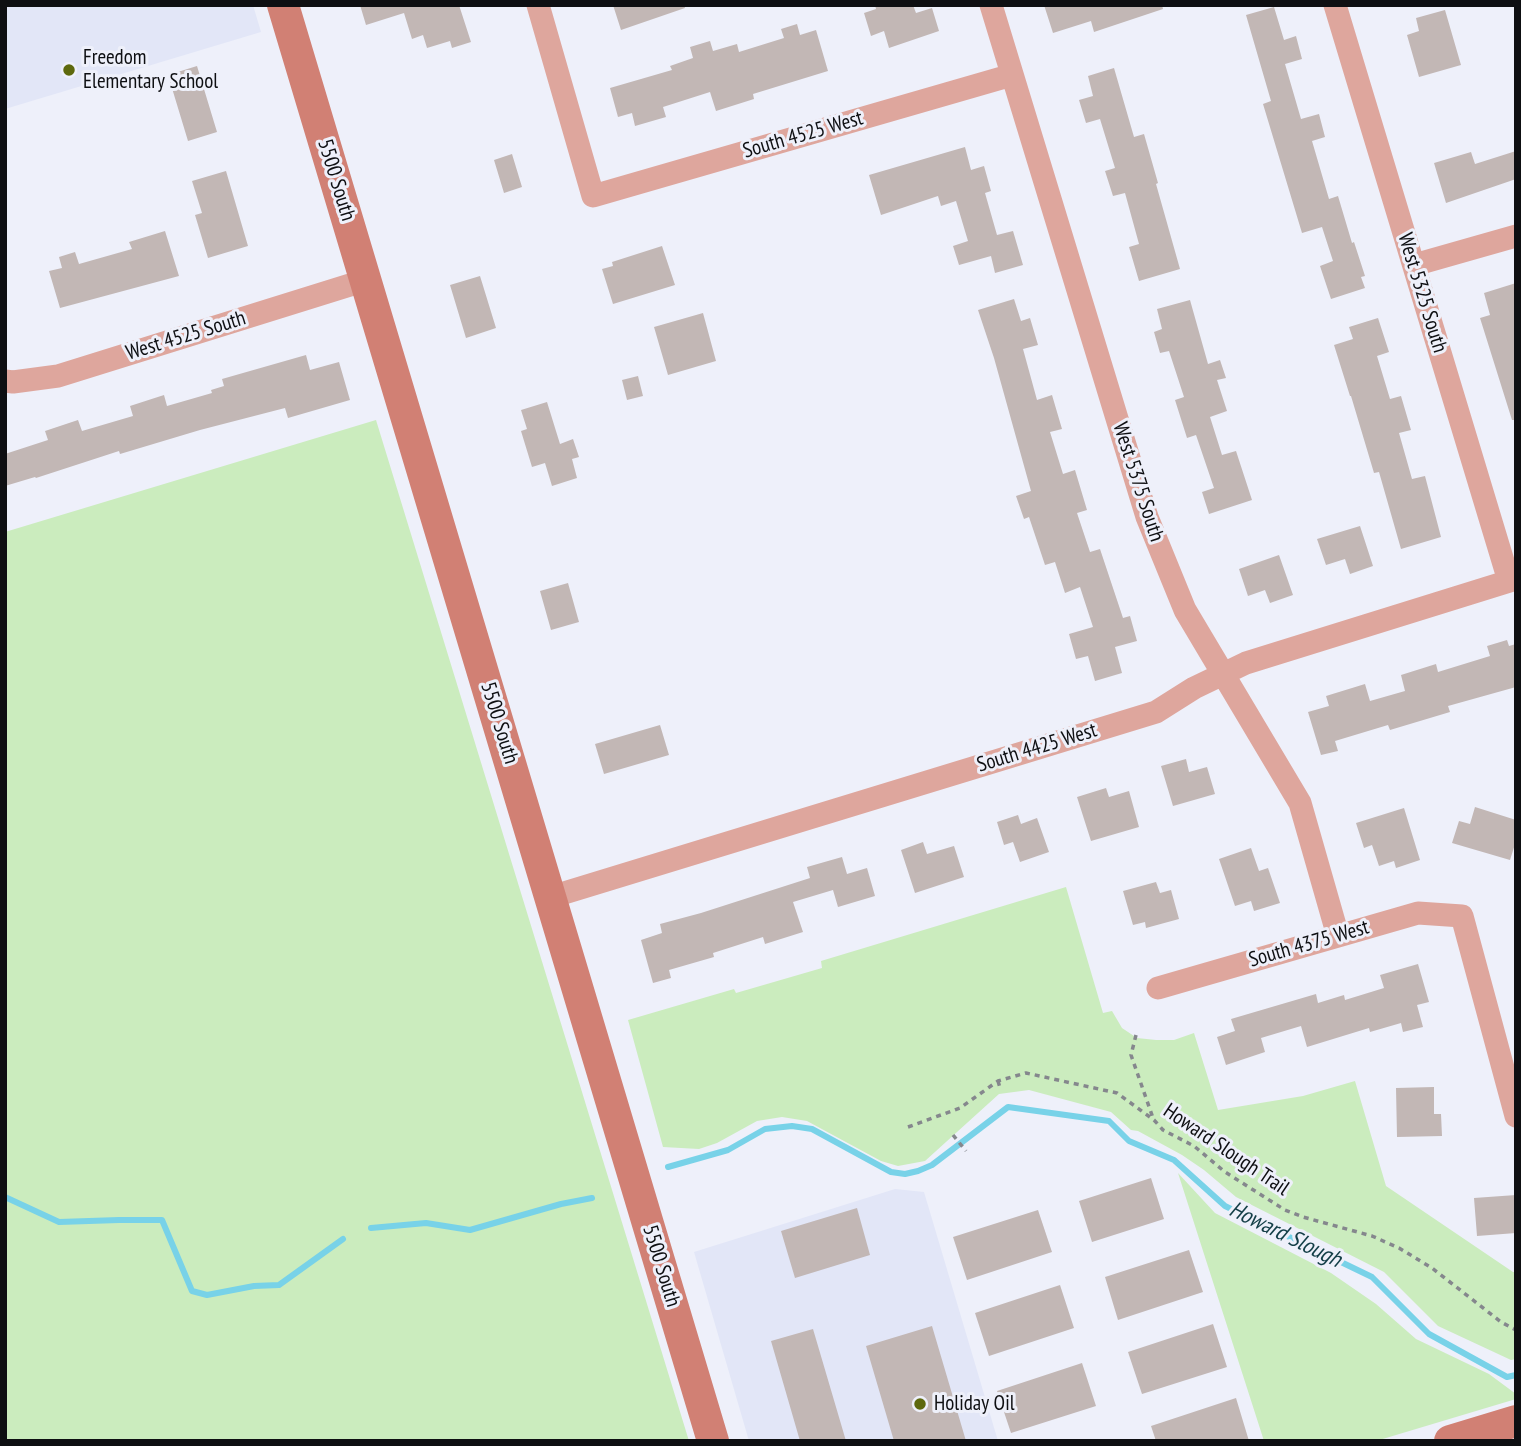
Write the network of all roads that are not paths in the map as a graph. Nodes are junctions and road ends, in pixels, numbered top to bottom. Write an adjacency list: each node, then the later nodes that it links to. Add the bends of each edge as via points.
1 (283, 5): 8 (main road, 5500 South)
2 (538, 5): 5 (street, South 4525 West, via 593,196)
3 (991, 5): 5 (street, West 5375 South)
4 (1335, 5): 7 (street, West 5325 South)
5 (1012, 75): 11 (street, West 5375 South, via 1147,517 1185,610)
6 (1516, 236): 7 (street)
7 (1414, 265): 10 (street, West 5325 South)
8 (366, 280): 9 (street, West 4525 South, via 58,376); 12 (main road, 5500 South)
9 (5, 381)
10 (1512, 580): 11 (street, South 4425 West)
11 (1223, 674): 12 (street, South 4425 West, via 1156,712); 13 (street, West 5375 South, via 1300,803)
12 (551, 897): 17 (main road, 5500 South)
13 (1338, 936): 14 (street, South 4375 West); 15 (street, South 4375 West, via 1418,913 1462,916)
14 (1158, 988)
15 (1516, 1116)
16 (1500, 1430): 18 (main road)
17 (713, 1441)
18 (1450, 1441)

